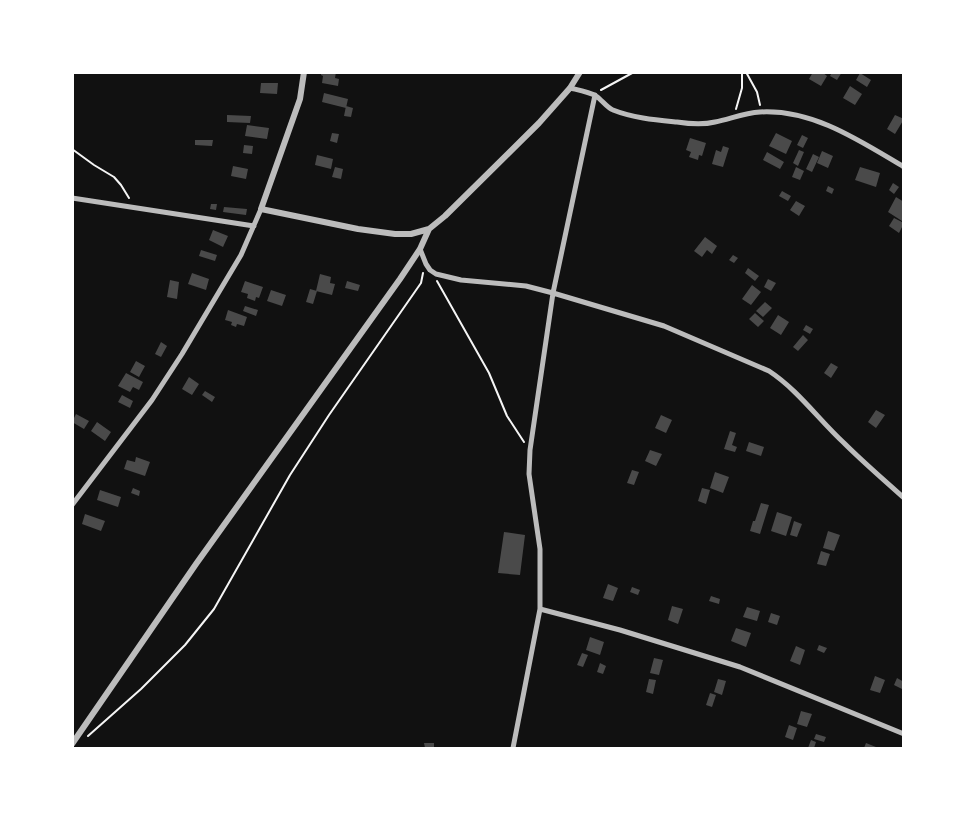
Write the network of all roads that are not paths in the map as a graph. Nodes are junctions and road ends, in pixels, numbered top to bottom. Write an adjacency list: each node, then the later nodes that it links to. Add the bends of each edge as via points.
1 (304, 72): 7 (street, via 300,99)
2 (580, 72): 3 (street)
3 (570, 88): 4 (street); 9 (street, via 539,123)
4 (594, 95): 5 (street, via 612,110 698,124 761,112 793,114 848,134); 11 (street)
5 (904, 167)
6 (72, 198): 8 (street)
7 (261, 208): 8 (street); 9 (street, via 383,233 411,234)
8 (254, 226): 13 (street, via 242,255 152,400)
9 (428, 229): 10 (street)
10 (420, 249): 11 (street, via 426,264 436,274); 16 (street)
11 (554, 293): 12 (street, via 664,326 780,378); 14 (street, via 530,450 529,474 540,549)
12 (904, 498)
13 (72, 505)
14 (540, 609): 15 (street, via 740,667); 17 (street)
15 (904, 734)
16 (72, 744)
17 (513, 748)

